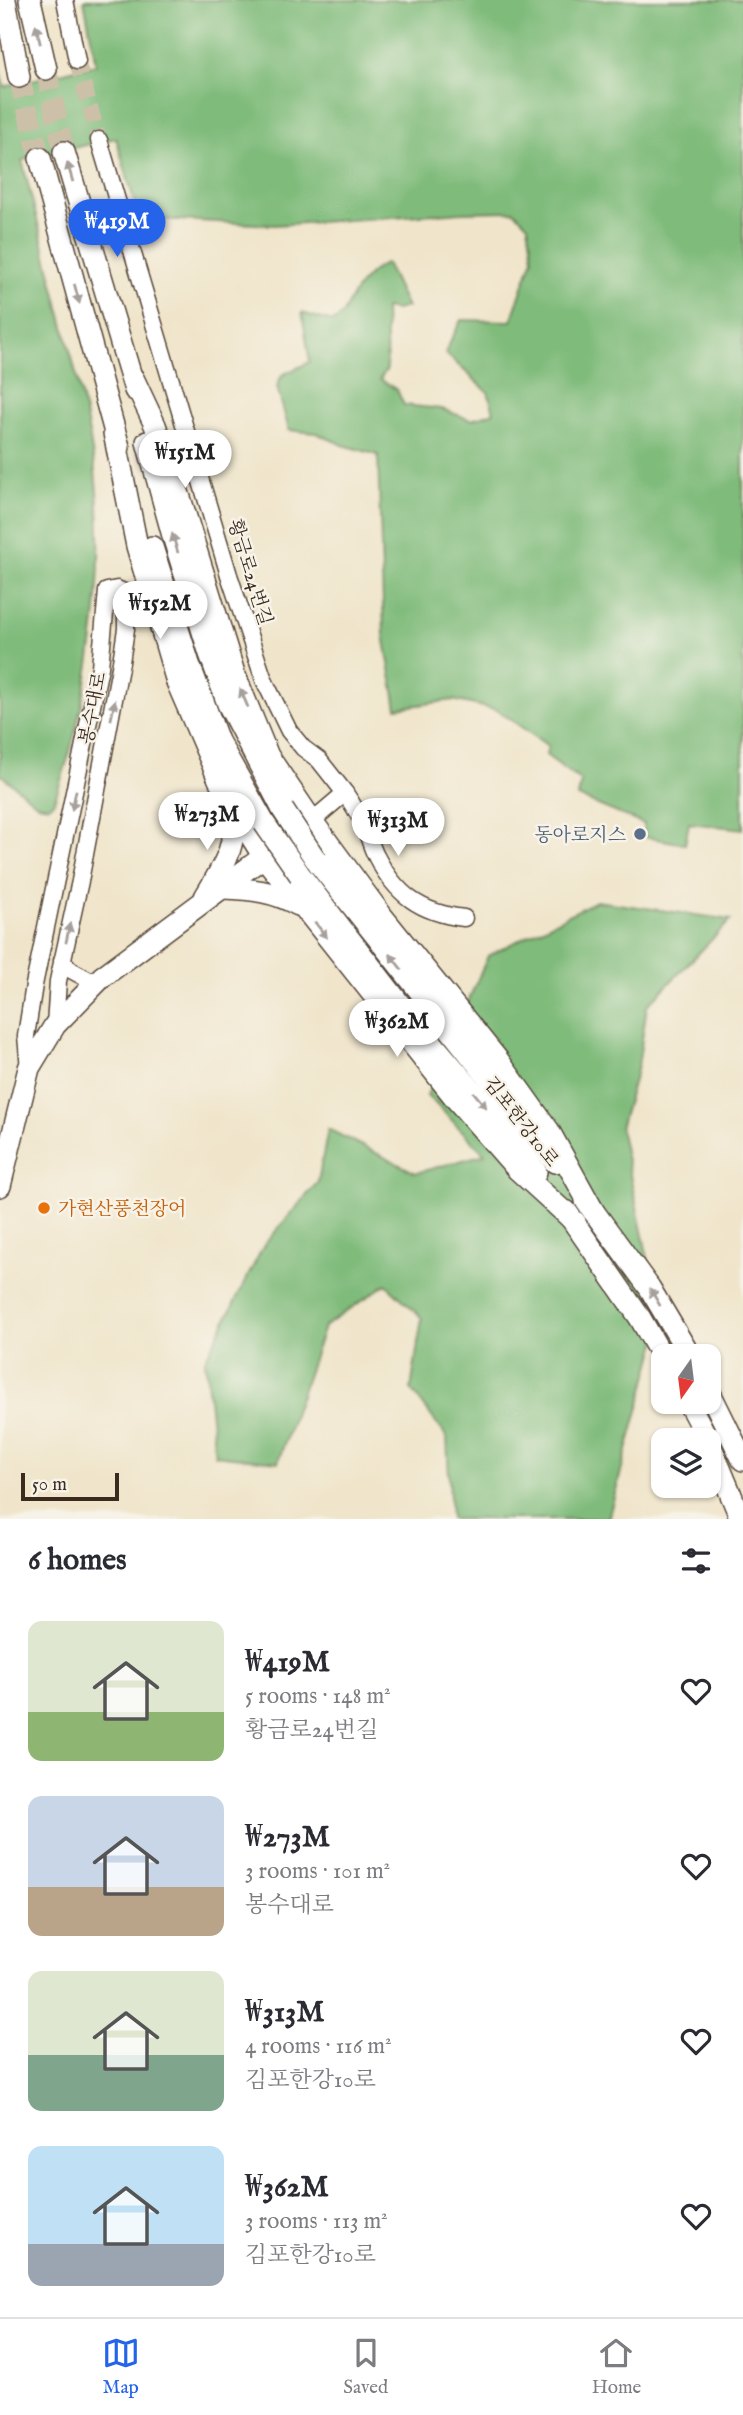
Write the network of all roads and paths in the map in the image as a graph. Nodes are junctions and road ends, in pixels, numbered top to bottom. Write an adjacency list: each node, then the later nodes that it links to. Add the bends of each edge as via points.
1 (5, 0): 6 (street)
2 (30, 0): 5 (street, one-way to 2)
3 (65, 0): 4 (street)
4 (77, 61)
5 (46, 69)
6 (19, 77)
7 (99, 140): 12 (street, 황금로24번길, via 260,668 289,731)
8 (64, 152): 10 (street, one-way to 8)
9 (40, 158): 11 (street, one-way to 11)
10 (132, 378): 14 (street, one-way to 10, via 268,755 234,673 155,425); 26 (street, 김포한강10로, one-way to 10, bridge, via 316,860 283,810 228,704 210,654)
11 (114, 433): 13 (street, via 137,546 177,682); 27 (street, 김포한강10로, one-way to 27, bridge, via 218,741 264,823 405,1011 503,1127)
12 (345, 793): 14 (street); 19 (street, 황금로24번길, via 383,868 402,891 426,910)
13 (227, 798): 15 (street); 17 (street, via 233,843)
14 (313, 821): 15 (street, 봉수대로); 26 (street, via 382,916 498,1060 549,1131)
15 (264, 857): 16 (street, 봉수대로); 18 (street)
16 (223, 888): 17 (street, 봉수대로); 18 (street, via 267,891)
17 (201, 905): 21 (street, 봉수대로)
18 (304, 908): 27 (street, one-way to 27, via 456,1099 518,1170)
19 (464, 918)
20 (62, 960): 21 (street, via 71,971); 22 (street, 봉수대로, one-way to 22, via 126,629 126,593 117,589 107,591 100,667); 23 (street, 봉수대로)
21 (95, 983): 23 (street, 봉수대로)
22 (34, 985): 23 (street); 24 (street, 봉수대로, via 26,1037)
23 (55, 1025): 24 (street, 봉수대로)
24 (29, 1068): 25 (street, 봉수대로)
25 (0, 1186)
26 (594, 1212): 29 (street, 김포한강10로, one-way to 26, via 649,1287)
27 (575, 1222): 28 (street, 김포한강10로)
28 (655, 1344)
29 (683, 1344)
30 (720, 1414): 31 (street)
31 (743, 1460)
32 (721, 1472): 33 (street)
33 (741, 1519)

